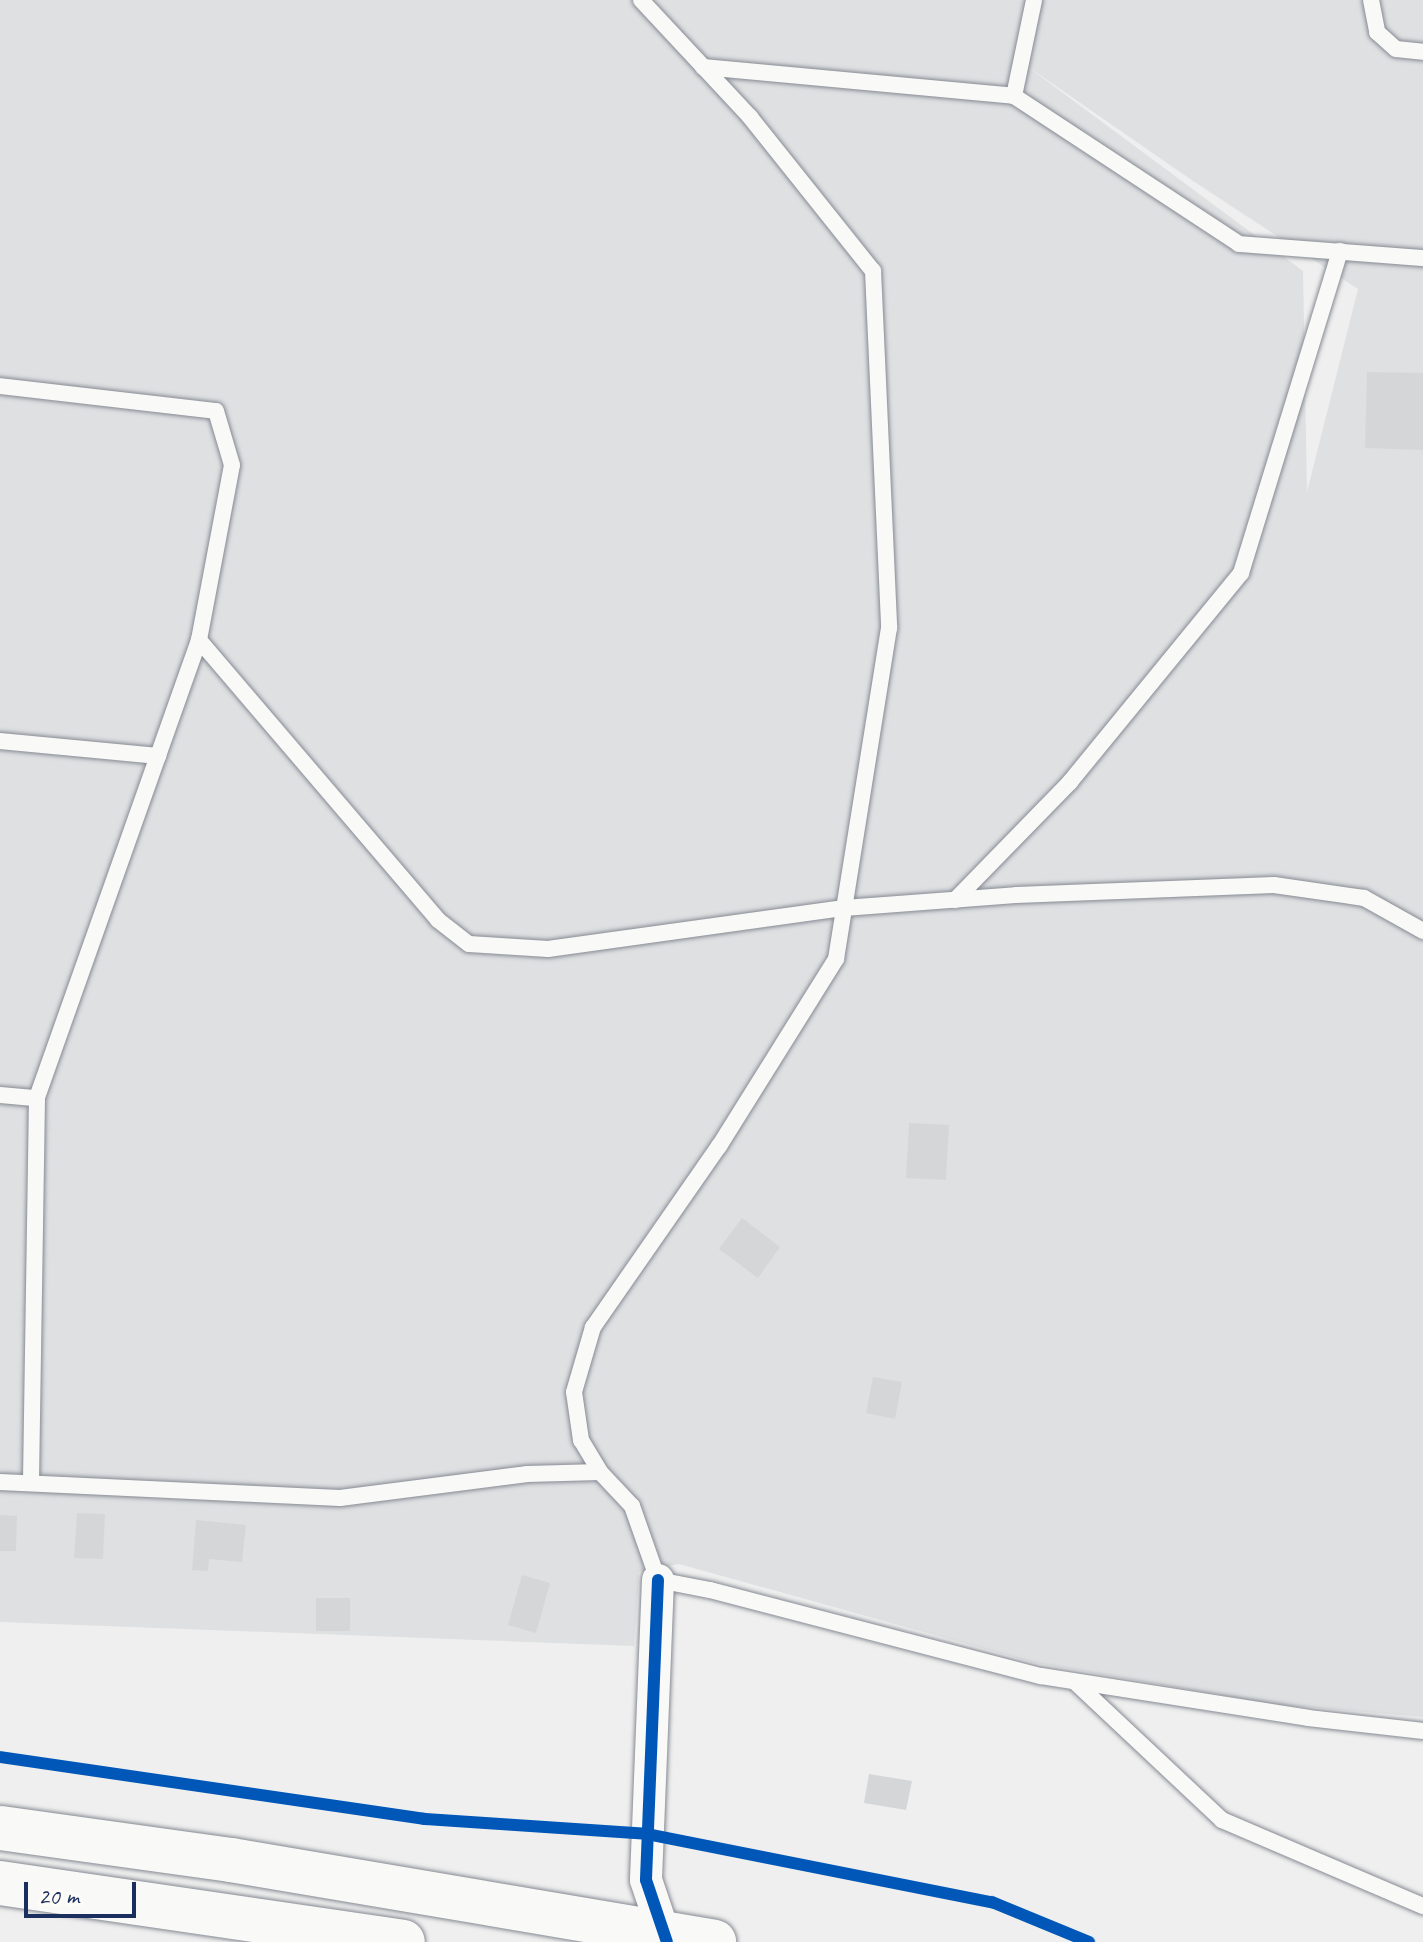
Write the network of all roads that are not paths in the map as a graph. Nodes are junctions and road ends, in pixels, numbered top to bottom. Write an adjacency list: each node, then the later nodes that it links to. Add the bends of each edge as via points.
1 (641, 0): 5 (lane)
2 (1034, 0): 6 (lane)
3 (1371, 0): 4 (lane, via 1377,32 1396,49)
4 (1423, 52)
5 (703, 67): 6 (lane); 14 (lane, via 750,117 873,271 889,628)
6 (1014, 96): 7 (lane, via 1239,244)
7 (1340, 251): 8 (lane); 13 (lane, via 1241,573 1070,782)
8 (1423, 258)
9 (0, 386): 10 (lane, via 216,411 232,465)
10 (199, 640): 12 (lane); 14 (lane, via 438,920 469,944 548,949)
11 (0, 741): 12 (lane)
12 (158, 756): 17 (lane)
13 (955, 900): 14 (lane); 15 (lane, via 1274,885 1364,898)
14 (844, 908): 18 (lane, via 836,959 719,1146 593,1327 574,1392 581,1440)
15 (1423, 931)
16 (0, 1095): 17 (lane)
17 (37, 1098): 20 (lane)
18 (600, 1472): 20 (lane, via 527,1474 340,1498); 21 (lane, via 632,1506)
19 (0, 1482): 20 (lane)
20 (31, 1483)
21 (658, 1580): 22 (lane); 27 (street, via 646,1880)
22 (1075, 1682): 23 (lane); 26 (lane, via 1222,1820)
23 (1423, 1731)
24 (0, 1828): 27 (main road, via 231,1860)
25 (0, 1883): 28 (main road)
26 (1423, 1906)
27 (664, 1937): 29 (main road)
28 (403, 1942)
29 (714, 1942)

